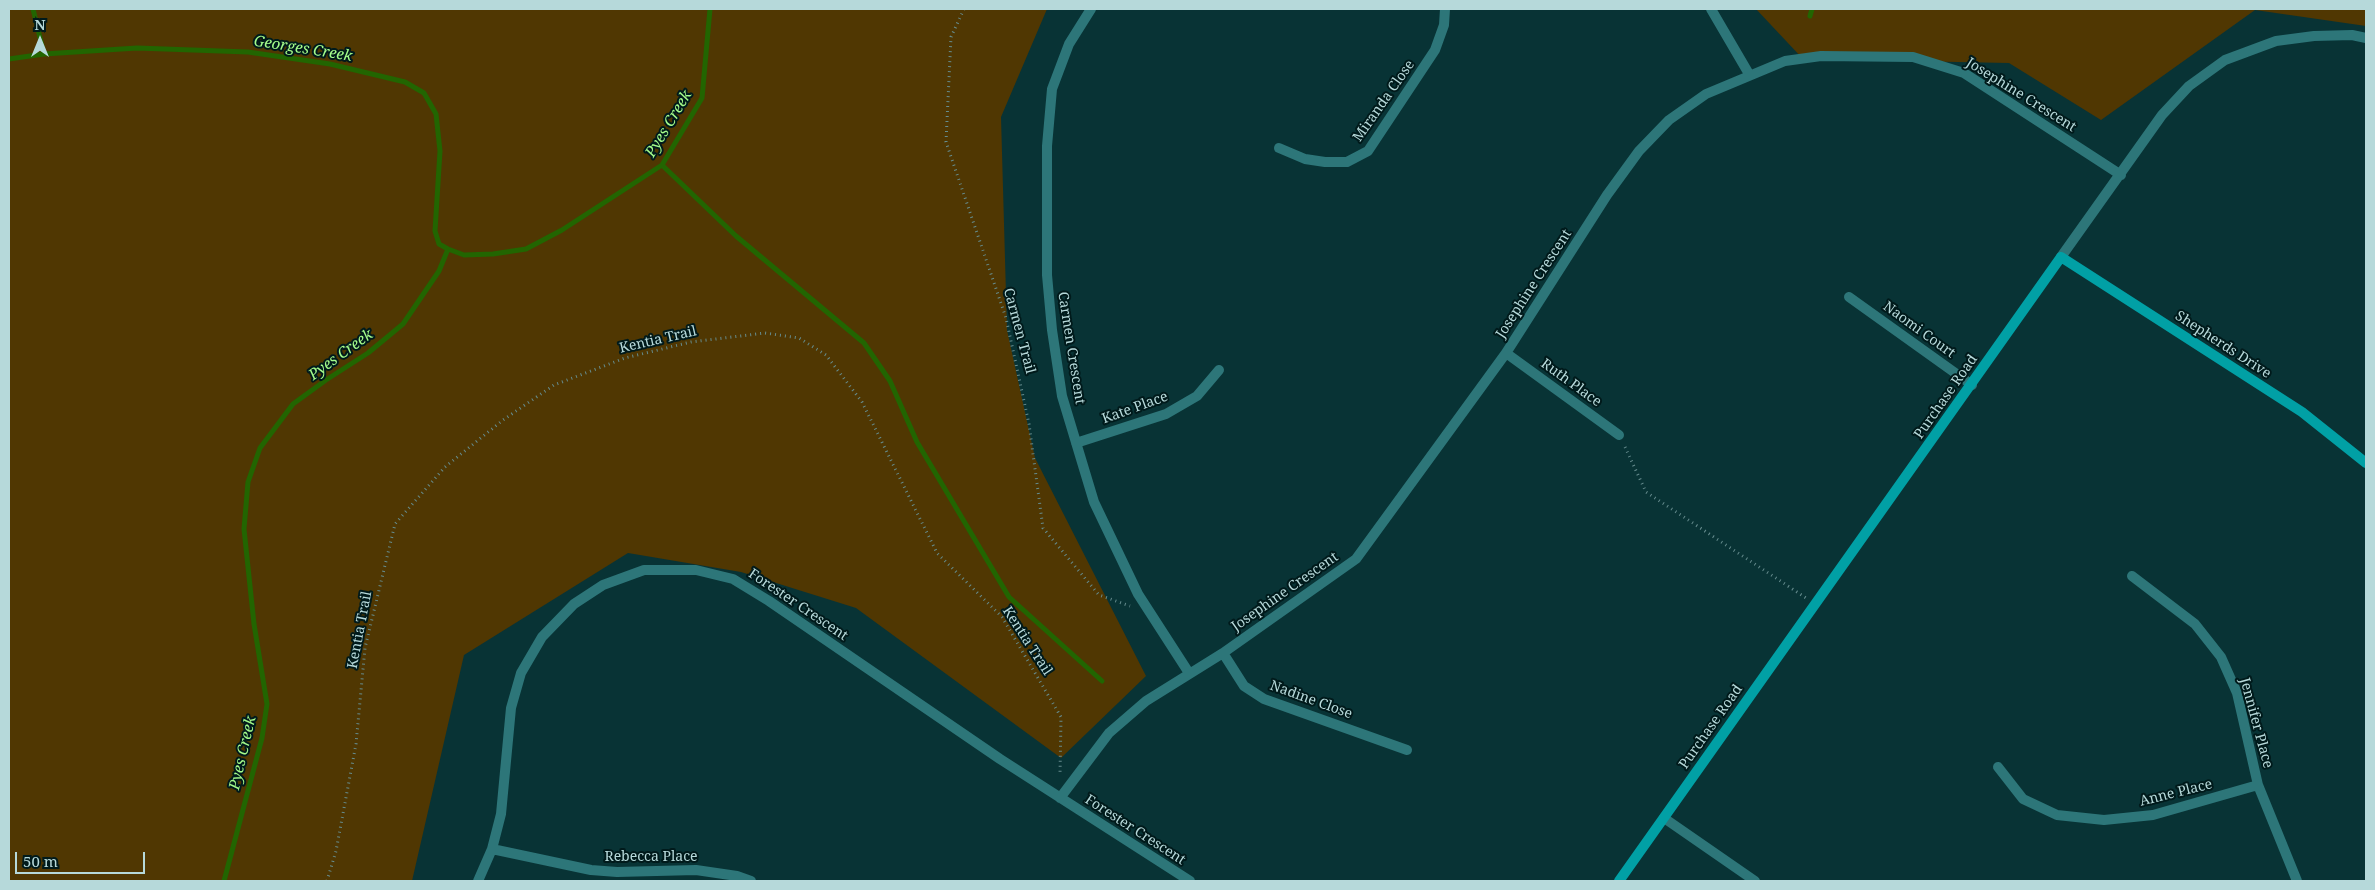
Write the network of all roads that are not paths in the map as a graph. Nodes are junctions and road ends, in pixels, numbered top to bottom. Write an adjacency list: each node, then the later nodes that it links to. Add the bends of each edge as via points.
1 (1091, 9): 14 (street, Carmen Crescent, via 1069,44 1052,89 1048,146 1047,274 1052,330 1062,396)
2 (1445, 9): 6 (street, Miranda Close, via 1444,25 1435,50 1368,151 1347,162 1325,162 1305,159)
3 (1711, 9): 5 (street)
4 (2366, 38): 7 (street, Purchase Road, via 2314,36 2276,41 2225,60 2189,86 2162,115)
5 (1749, 74): 7 (street, Josephine Crescent, via 1785,61 1821,56 1913,57 1964,73); 10 (street, Josephine Crescent, via 1706,94 1669,120 1639,151 1607,195)
6 (1279, 148)
7 (2121, 175): 8 (street, Purchase Road)
8 (2061, 257): 12 (main road, Purchase Road); 15 (main road, Shepherds Drive, via 2302,412)
9 (1849, 297): 12 (street, Naomi Court)
10 (1506, 353): 13 (street, Ruth Place); 17 (street, Josephine Crescent, via 1356,559)
11 (1220, 370): 14 (street, Kate Place, via 1197,396 1166,414)
12 (1972, 385): 23 (main road, Purchase Road)
13 (1619, 435)
14 (1076, 443): 18 (street, Carmen Crescent, via 1094,502 1138,594)
15 (2366, 463)
16 (2132, 576): 21 (street, Jennifer Place, via 2195,624 2221,657 2237,693)
17 (1223, 654): 18 (street, Josephine Crescent); 19 (street, Nadine Close, via 1244,686 1264,699)
18 (1189, 673): 22 (street, Josephine Crescent, via 1146,701 1109,733)
19 (1407, 750)
20 (1998, 767): 21 (street, Anne Place, via 2023,799 2057,815 2104,820 2153,815)
21 (2258, 785): 30 (street, Jennifer Place)
22 (1060, 798): 24 (street, Forester Crescent, via 733,578 696,570 644,570 603,585 574,604 542,636 521,673 511,708 502,814); 27 (street, Forester Crescent)
23 (1664, 818): 28 (main road, Purchase Road); 29 (street)
24 (492, 849): 25 (street, Forester Crescent); 26 (street, Rebecca Place, via 591,870 696,870)
25 (478, 881)
26 (751, 881)
27 (1190, 881)
28 (1619, 881)
29 (1755, 881)
30 (2297, 881)

